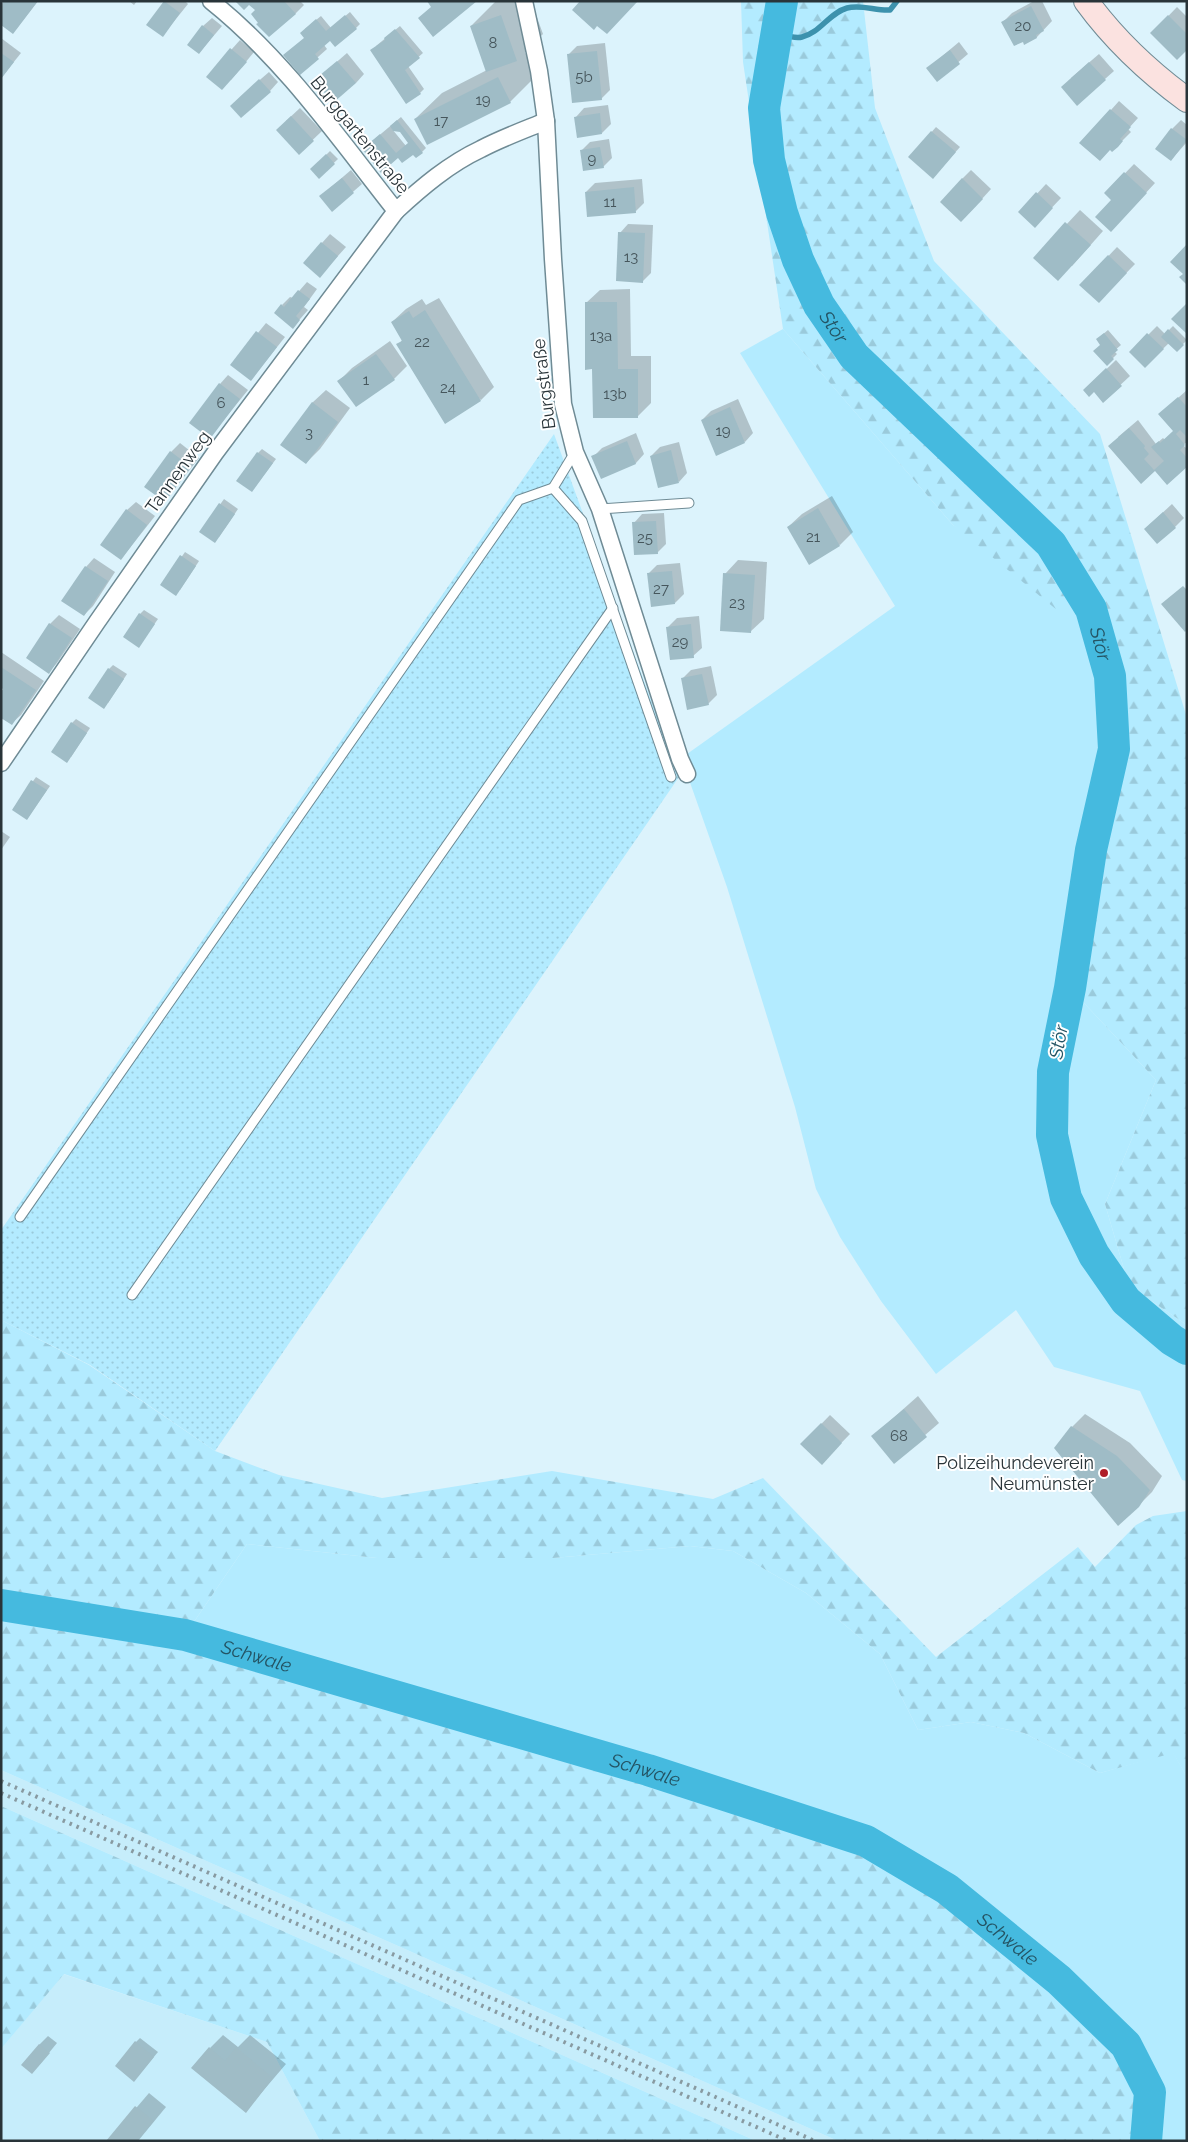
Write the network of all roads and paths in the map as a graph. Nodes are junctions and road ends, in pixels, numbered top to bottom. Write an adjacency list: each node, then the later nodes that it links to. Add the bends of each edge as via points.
1 (211, 1): 6 (street, Burggartenstraße, via 264,50)
2 (524, 1): 5 (street, Burgstraße)
3 (1086, 1): 4 (street, via 1119,40)
4 (1187, 100)
5 (546, 121): 6 (street, Burggartenstraße, via 480,149 437,176); 7 (street, Burgstraße, via 563,404)
6 (396, 211): 12 (street, Tannenweg, via 216,453)
7 (575, 452): 8 (lane); 10 (street, Burgstraße)
8 (552, 488): 11 (lane, via 582,520); 14 (lane, via 518,500)
9 (689, 503): 10 (lane)
10 (600, 509): 13 (street, Burgstraße, via 680,759)
11 (613, 608): 13 (lane); 15 (lane)
12 (1, 763)
13 (679, 776)
14 (20, 1216)
15 (132, 1295)

